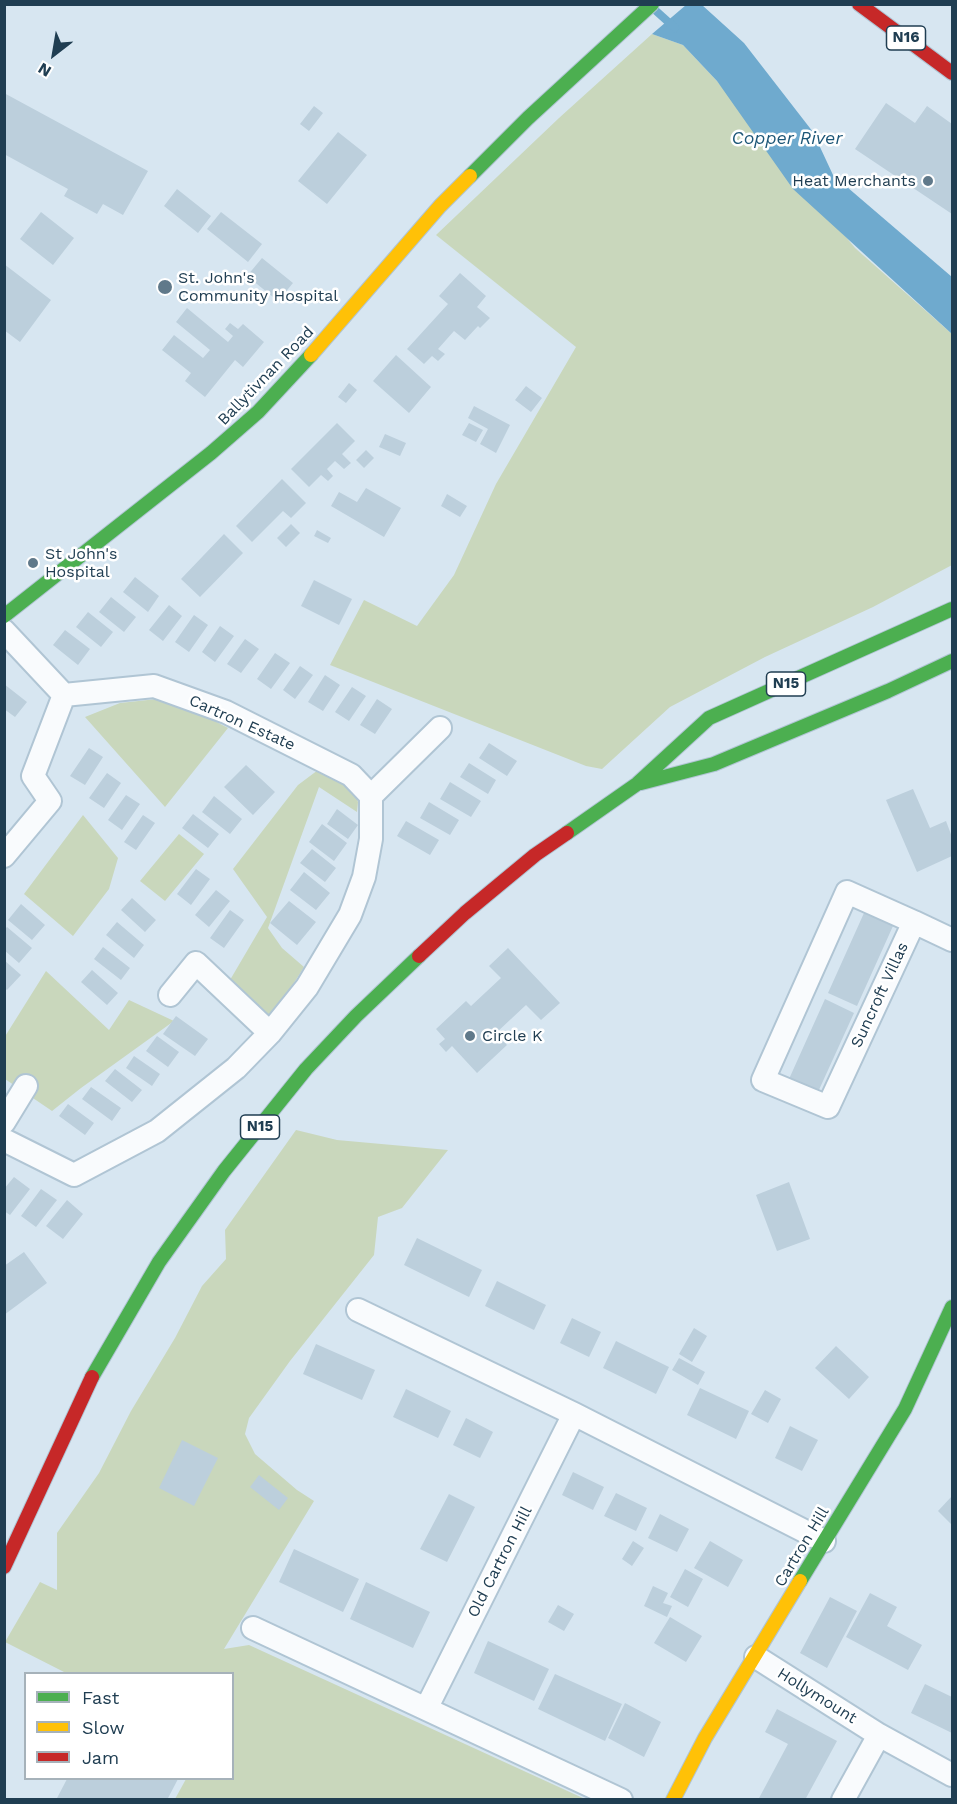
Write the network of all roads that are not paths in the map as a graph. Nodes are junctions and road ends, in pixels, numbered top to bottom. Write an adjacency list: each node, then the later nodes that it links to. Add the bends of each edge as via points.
1 (652, 4): 5 (main road, Ballytivnan Road, via 528,118 440,206 258,412)
2 (860, 4): 3 (main road, N16)
3 (952, 73)
4 (952, 609): 10 (main road, N15, via 709,718)
5 (4, 616)
6 (4, 631): 8 (street)
7 (952, 661): 10 (main road, N15, via 888,692 714,764)
8 (64, 695): 11 (street, Cartron Estate, via 154,686 226,712 284,740 351,775); 12 (street, via 33,776 50,801)
9 (440, 728): 11 (street)
10 (637, 784): 24 (main road, N15, via 535,855 465,913 356,1016 291,1088 224,1171 149,1279 96,1370)
11 (371, 796): 16 (street, via 371,839 351,915 307,987)
12 (4, 856)
13 (915, 922): 13 (street, Suncroft Villas, via 828,1107 763,1080 847,892); 14 (street, Suncroft Villas)
14 (952, 940)
15 (170, 995): 16 (street, via 196,963)
16 (270, 1033): 19 (street, via 236,1068 157,1131 74,1175)
17 (26, 1086): 18 (street)
18 (4, 1122)
19 (4, 1140)
20 (952, 1307): 23 (main road, Cartron Hill, via 905,1408)
21 (358, 1310): 22 (street)
22 (574, 1414): 23 (street); 27 (street, Old Cartron Hill)
23 (824, 1540): 26 (main road, Cartron Hill)
24 (4, 1568)
25 (253, 1628): 27 (street)
26 (756, 1657): 28 (street, Hollymount); 31 (main road, Cartron Hill, via 705,1738)
27 (426, 1709): 30 (street)
28 (879, 1735): 29 (street, Hollymount); 32 (street)
29 (952, 1775)
30 (621, 1800)
31 (673, 1800)
32 (843, 1800)

